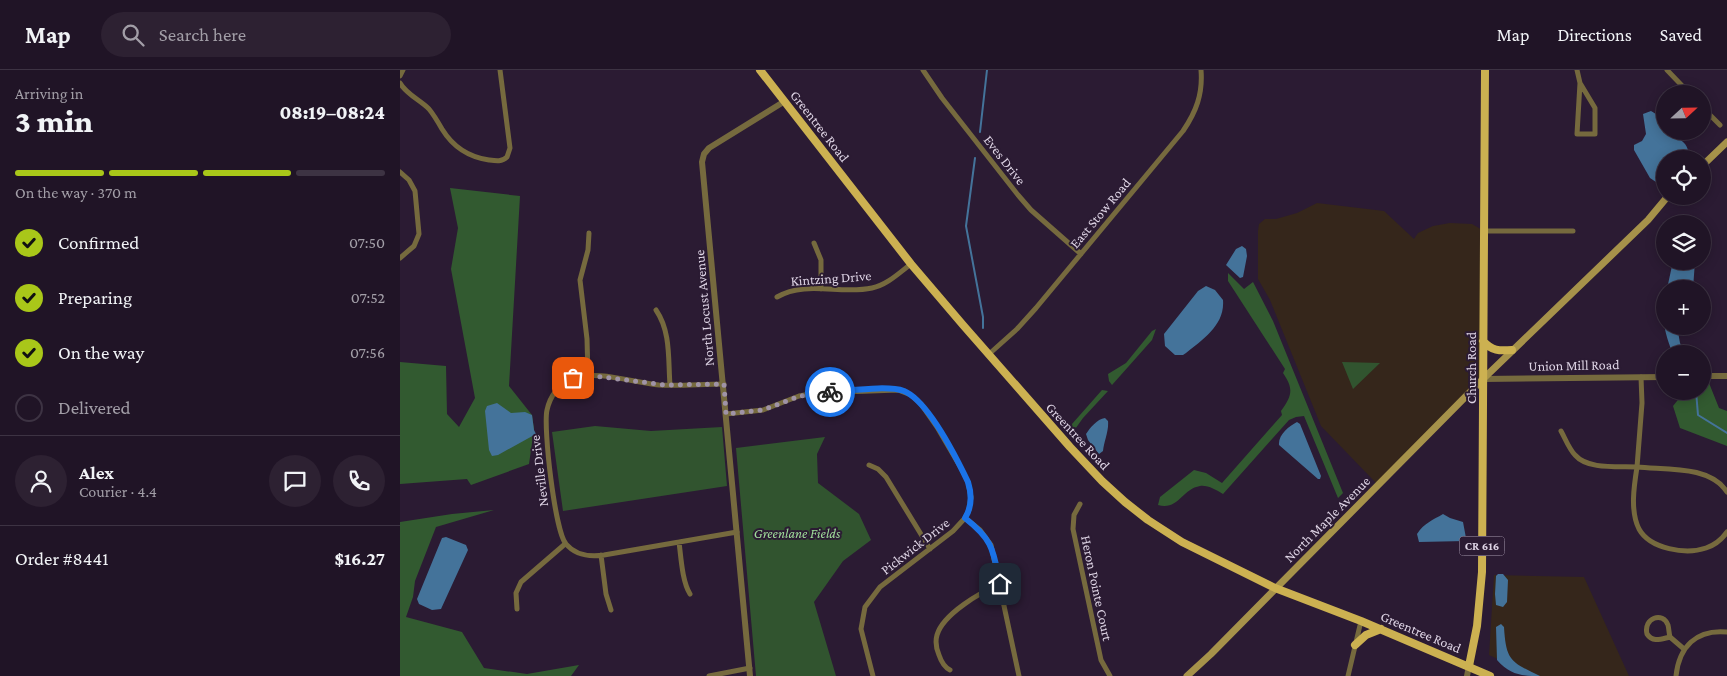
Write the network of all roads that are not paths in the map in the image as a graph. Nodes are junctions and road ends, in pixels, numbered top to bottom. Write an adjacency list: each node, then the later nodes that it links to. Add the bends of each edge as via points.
1 (403, 70): 9 (street)
2 (500, 70): 10 (street, via 510,148 508,157 501,161 474,157 457,148 428,108)
3 (760, 70): 13 (main road, Greentree Road)
4 (923, 70): 24 (street, Eves Drive, via 1018,195)
5 (1201, 70): 24 (street, East Stow Road, via 1200,98 1189,122)
6 (1485, 70): 20 (main road, Church Road / CR 616)
7 (1577, 70): 11 (street)
8 (1667, 70): 12 (street)
9 (400, 76)
10 (400, 83)
11 (1580, 83): 11 (street, via 1577,134 1595,134 1596,108)
12 (1681, 85)
13 (785, 101): 26 (main road, Greentree Road); 39 (street, North Locust Avenue, via 709,148 702,162)
14 (1711, 116): 15 (street)
15 (1720, 125)
16 (1727, 142): 17 (main road)
17 (1711, 157)
18 (400, 172): 25 (street, via 415,191 418,234 414,246)
19 (1660, 205): 31 (main road, North Maple Avenue)
20 (1484, 231): 21 (street); 30 (main road, Church Road / CR 616)
21 (1574, 231)
22 (589, 233): 33 (street, via 580,280)
23 (814, 243): 27 (street, via 821,260)
24 (1081, 254): 32 (street, East Stow Road, via 1023,322)
25 (400, 258)
26 (911, 264): 27 (street, Kintzing Drive, via 872,288); 32 (main road, Greentree Road)
27 (821, 289): 28 (street, Kintzing Drive, via 797,289)
28 (777, 297)
29 (656, 310): 40 (street, via 666,331)
30 (1484, 341): 31 (main road, via 1498,351); 38 (main road, Church Road / CR 616)
31 (1512, 350): 38 (main road, North Maple Avenue)
32 (988, 354): 55 (main road, Greentree Road, via 1091,470 1137,511 1193,548)
33 (588, 376): 40 (street, Neville Drive); 51 (street, Neville Drive, via 573,378 561,385 552,396 546,416 556,519)
34 (1711, 376): 35 (street)
35 (1727, 376)
36 (1641, 377): 37 (street, Union Mill Road); 38 (street, Union Mill Road); 44 (street)
37 (1656, 377)
38 (1483, 379): 55 (main road, North Maple Avenue); 65 (main road, Church Road / CR 616, via 1482,572)
39 (724, 384): 40 (street, Neville Drive); 41 (street, North Locust Avenue)
40 (670, 385)
41 (726, 414): 47 (street, Pickwick Drive, via 763,410 815,393 882,389 904,392 917,399 925,409 964,475 971,497); 48 (street, North Locust Avenue)
42 (1561, 431): 44 (street, via 1580,460)
43 (869, 465): 52 (street, via 886,477)
44 (1636, 467): 45 (street, via 1702,473 1719,482); 49 (street, via 1635,517 1642,534 1652,542 1671,548 1700,550 1713,545)
45 (1727, 492)
46 (1080, 504): 72 (street, Heron Pointe Court, via 1074,515 1073,529 1101,660)
47 (965, 518): 52 (street, Pickwick Drive); 54 (street, via 991,544)
48 (737, 532): 50 (street); 66 (street, North Locust Avenue)
49 (1727, 532)
50 (679, 542): 53 (street); 56 (street)
51 (565, 544): 53 (street, via 578,554); 57 (street, via 521,582 516,593)
52 (930, 549): 70 (street, Pickwick Drive, via 880,587 865,607 861,630)
53 (601, 555): 58 (street)
54 (1000, 584): 67 (street, via 955,612 938,631 937,648 943,664); 71 (street)
55 (1275, 588): 59 (main road, Greentree Road); 73 (main road, North Maple Avenue)
56 (690, 594)
57 (516, 609)
58 (610, 610)
59 (1361, 620): 60 (main road, Greentree Road); 63 (street)
60 (1381, 629): 63 (main road, via 1366,635); 65 (main road, Greentree Road)
61 (1727, 632): 64 (street, via 1704,635)
62 (1670, 637): 62 (street, via 1668,626 1661,618 1653,618 1648,623 1647,634 1652,639); 64 (street)
63 (1355, 645): 74 (street)
64 (1684, 649): 77 (street)
65 (1469, 666): 75 (street); 76 (main road, Greentree Road)
66 (750, 668): 68 (street); 69 (street, North Locust Avenue)
67 (950, 670)
68 (709, 676)
69 (750, 676)
70 (873, 676)
71 (1019, 676)
72 (1110, 676)
73 (1187, 676)
74 (1348, 676)
75 (1467, 676)
76 (1490, 676)
77 (1676, 676)

